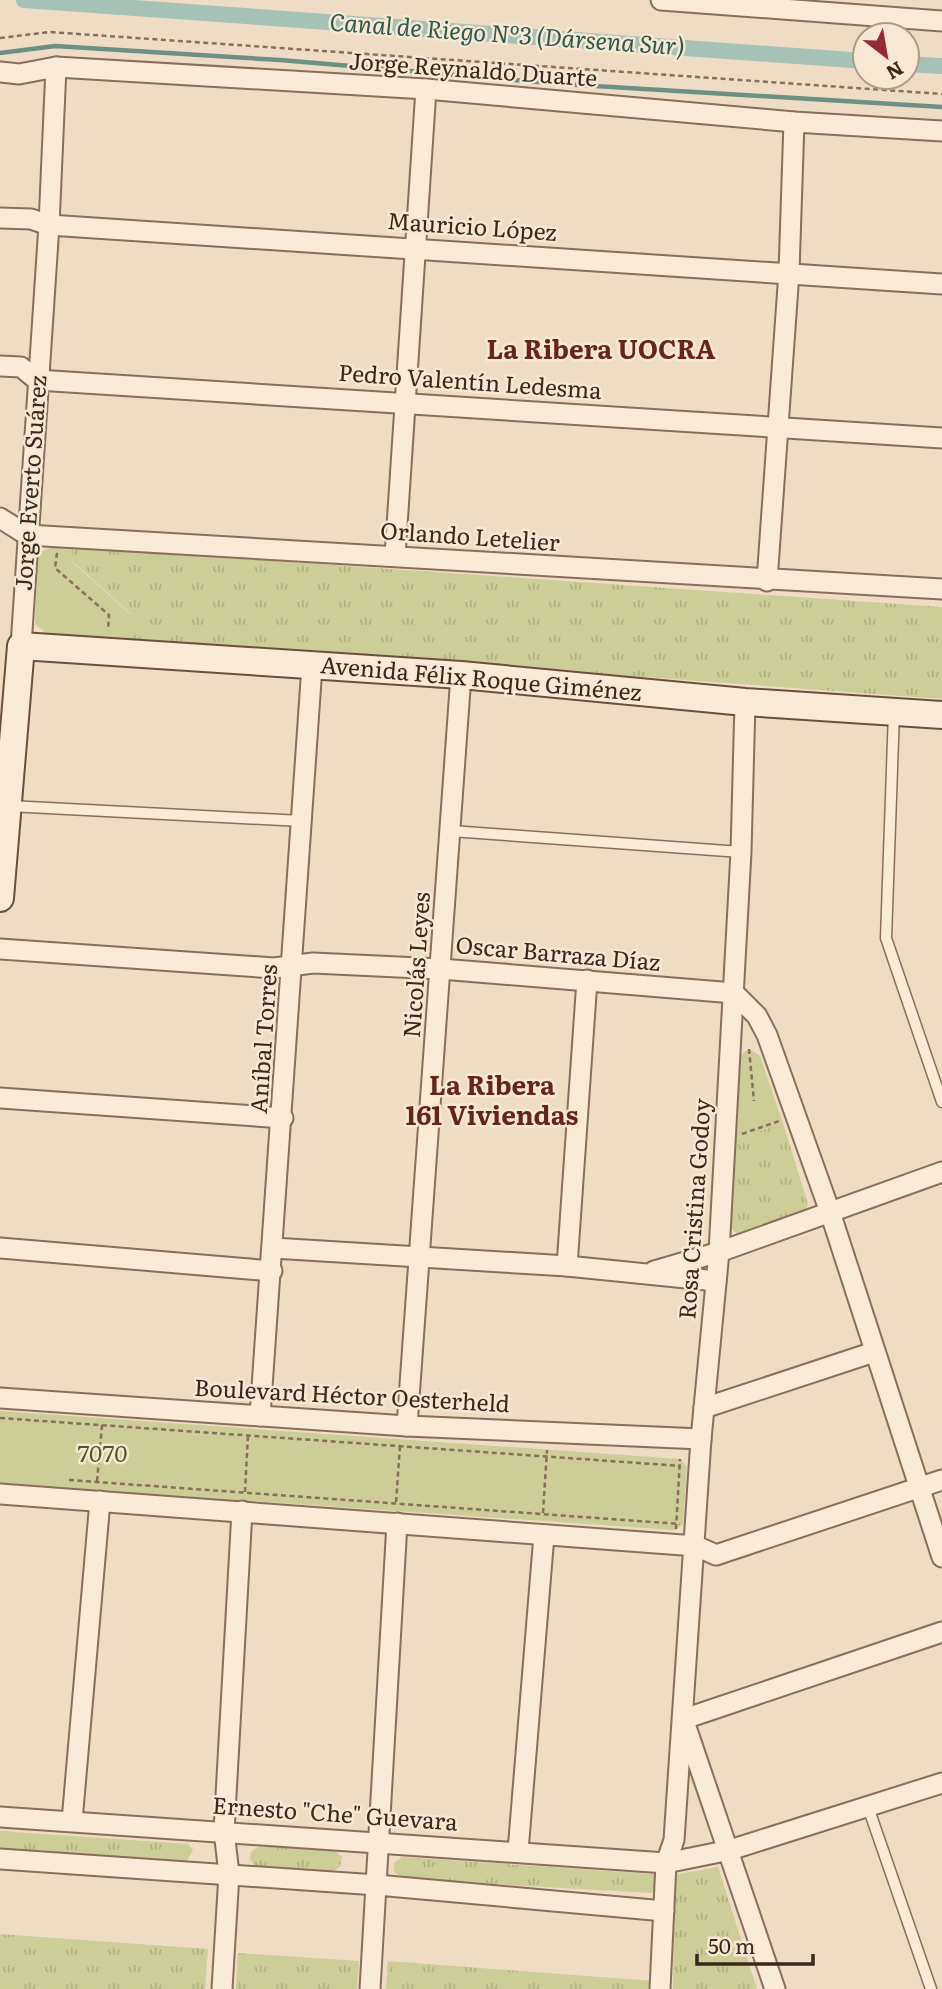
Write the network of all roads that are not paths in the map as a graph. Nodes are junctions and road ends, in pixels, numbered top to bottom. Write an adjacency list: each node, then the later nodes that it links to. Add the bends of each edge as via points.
1 (661, 0): 2 (street)
2 (942, 21)
3 (56, 67): 4 (street, Jorge Reynaldo Duarte, via 19,74); 5 (street, Jorge Reynaldo Duarte); 9 (street, Jorge Everto Suárez)
4 (0, 72)
5 (426, 89): 6 (street, Jorge Reynaldo Duarte); 10 (street)
6 (794, 122): 7 (street, Jorge Reynaldo Duarte); 11 (street)
7 (942, 131)
8 (0, 218): 9 (street, Mauricio López)
9 (49, 225): 10 (street, Mauricio López); 14 (street, Jorge Everto Suárez)
10 (416, 247): 11 (street, Mauricio López); 15 (street)
11 (789, 272): 12 (street, Mauricio López); 16 (street)
12 (942, 284)
13 (0, 366): 14 (street, Pedro Valentín Ledesma, via 21,367)
14 (37, 380): 15 (street, Pedro Valentín Ledesma); 19 (street, Jorge Everto Suárez)
15 (405, 401): 16 (street, Pedro Valentín Ledesma); 20 (street)
16 (779, 428): 17 (street, Pedro Valentín Ledesma); 21 (street)
17 (942, 438)
18 (0, 517): 19 (street)
19 (27, 535): 20 (street, Orlando Letelier); 23 (street, Jorge Everto Suárez)
20 (395, 556): 21 (street, Orlando Letelier)
21 (767, 581): 22 (street, Orlando Letelier)
22 (942, 589)
23 (20, 646): 24 (street, Avenida Félix Roque Giménez); 26 (street, Jorge Everto Suárez)
24 (312, 666): 25 (street, Avenida Félix Roque Giménez); 31 (street, Aníbal Torres)
25 (461, 675): 27 (street, Avenida Félix Roque Giménez); 32 (street, Nicolás Leyes)
26 (9, 676): 30 (street, Jorge Everto Suárez)
27 (745, 702): 28 (street, Avenida Félix Roque Giménez); 33 (street, Rosa Cristina Godoy)
28 (894, 712): 29 (street, Avenida Félix Roque Giménez); 41 (lane, via 886,939)
29 (942, 715)
30 (4, 821): 31 (lane); 34 (street, Jorge Everto Suárez)
31 (303, 821): 36 (street, Aníbal Torres)
32 (451, 831): 33 (lane); 37 (street, Nicolás Leyes)
33 (741, 852): 39 (street, Rosa Cristina Godoy)
34 (0, 898)
35 (0, 949): 36 (street, Oscar Barraza Díaz, via 274,968)
36 (294, 965): 37 (street, Oscar Barraza Díaz); 42 (street, Aníbal Torres)
37 (441, 969): 38 (street, Oscar Barraza Díaz); 48 (street, Nicolás Leyes)
38 (587, 980): 39 (street, Oscar Barraza Díaz); 49 (street)
39 (734, 993): 44 (street, via 757,1016 767,1035); 47 (street, Rosa Cristina Godoy)
40 (0, 1098): 42 (street)
41 (942, 1102)
42 (283, 1118): 46 (street, Aníbal Torres)
43 (942, 1172): 44 (street)
44 (830, 1212): 47 (street); 53 (street)
45 (0, 1248): 50 (street)
46 (273, 1248): 48 (street); 50 (street, Aníbal Torres)
47 (719, 1252): 51 (street); 52 (street, Rosa Cristina Godoy)
48 (421, 1258): 49 (street); 57 (street, Nicolás Leyes)
49 (567, 1266): 51 (street)
50 (272, 1271): 56 (street, Aníbal Torres)
51 (643, 1274): 52 (street)
52 (716, 1281): 55 (street, Rosa Cristina Godoy)
53 (874, 1352): 55 (street); 60 (street)
54 (0, 1398): 56 (street, Boulevard Héctor Oesterheld)
55 (704, 1408): 58 (street, Rosa Cristina Godoy)
56 (254, 1422): 57 (street, Boulevard Héctor Oesterheld)
57 (404, 1433): 58 (street, Boulevard Héctor Oesterheld)
58 (701, 1439): 66 (street, Rosa Cristina Godoy)
59 (942, 1480): 60 (street)
60 (920, 1488): 66 (street, via 716,1555); 67 (street)
61 (97, 1491): 62 (street); 63 (street); 73 (street)
62 (0, 1494)
63 (243, 1501): 64 (street); 74 (street)
64 (396, 1512): 65 (street); 75 (street)
65 (543, 1528): 66 (street); 77 (street)
66 (696, 1546): 69 (street, Rosa Cristina Godoy)
67 (942, 1557)
68 (942, 1632): 69 (street)
69 (684, 1719): 76 (street); 79 (street, Rosa Cristina Godoy, via 674,1840)
70 (942, 1783): 71 (street, Ernesto "Che" Guevara)
71 (868, 1807): 76 (street, Ernesto "Che" Guevara); 87 (lane)
72 (0, 1818): 73 (street, Ernesto "Che" Guevara)
73 (72, 1821): 74 (street, Ernesto "Che" Guevara)
74 (224, 1831): 75 (street, Ernesto "Che" Guevara); 80 (street)
75 (376, 1841): 77 (street, Ernesto "Che" Guevara); 81 (street)
76 (730, 1850): 79 (street, Ernesto "Che" Guevara); 86 (street)
77 (517, 1851): 79 (street, Ernesto "Che" Guevara)
78 (0, 1859): 80 (street)
79 (666, 1863): 82 (street, Rosa Cristina Godoy)
80 (229, 1874): 81 (street); 83 (street)
81 (377, 1885): 82 (street); 84 (street)
82 (664, 1911): 85 (street, Rosa Cristina Godoy)
83 (222, 1989)
84 (370, 1989)
85 (660, 1989)
86 (775, 1989)
87 (931, 1989)

